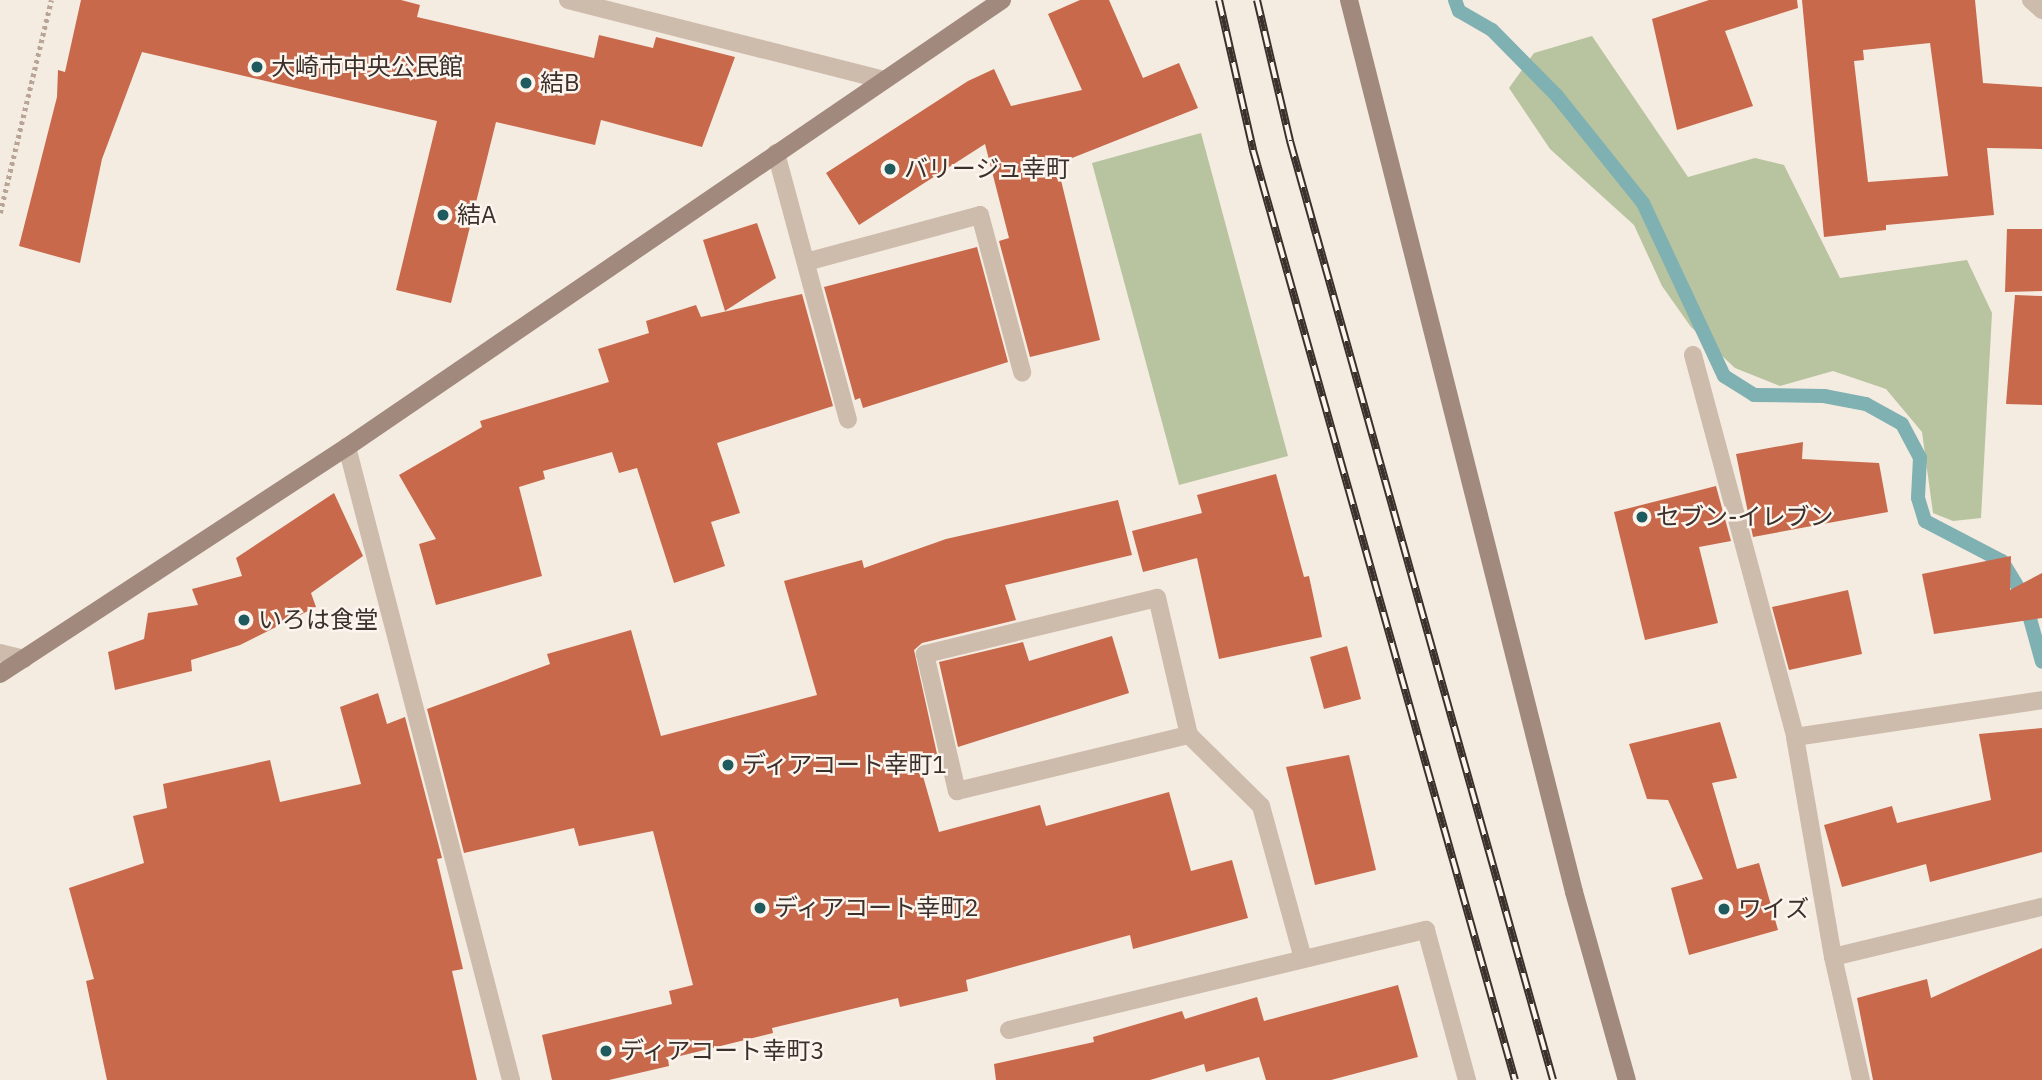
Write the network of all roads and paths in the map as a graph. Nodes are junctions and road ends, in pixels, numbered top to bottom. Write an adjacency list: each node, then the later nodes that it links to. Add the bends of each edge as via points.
1 (51, 0): 10 (path)
2 (568, 0): 6 (street)
3 (1002, 0): 8 (street)
4 (1349, 0): 28 (street, via 1570,878)
5 (2031, 0): 7 (street)
6 (599, 4): 8 (street)
7 (2042, 10)
8 (884, 80): 9 (street)
9 (776, 153): 11 (street); 15 (street)
10 (0, 213)
11 (806, 262): 13 (street, via 980,215); 14 (street)
12 (1693, 355): 21 (street)
13 (1022, 372)
14 (848, 419)
15 (347, 447): 17 (street); 26 (street)
16 (0, 653): 17 (street)
17 (24, 659): 18 (street)
18 (0, 674)
19 (2042, 700): 21 (street)
20 (1189, 735): 20 (street, via 957,791 925,654 1157,598); 24 (street, via 1261,806)
21 (1795, 737): 23 (street)
22 (2042, 907): 23 (street)
23 (1833, 957): 29 (street)
24 (1303, 958): 25 (street); 27 (street, via 1426,930)
25 (1009, 1030)
26 (510, 1080)
27 (1466, 1080)
28 (1627, 1080)
29 (1861, 1080)

